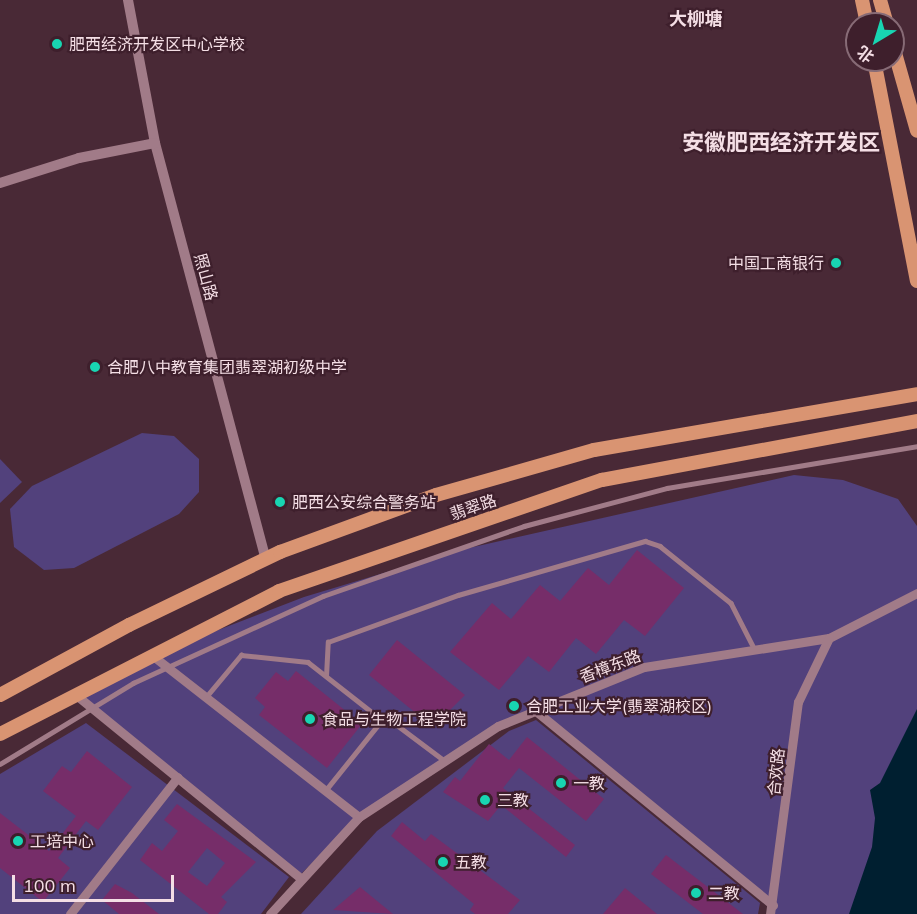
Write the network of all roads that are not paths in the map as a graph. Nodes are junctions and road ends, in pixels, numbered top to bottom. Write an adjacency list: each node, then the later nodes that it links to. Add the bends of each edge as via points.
1 (128, 0): 5 (street, 照山路)
2 (876, 72): 7 (main road)
3 (900, 72): 4 (main road)
4 (917, 131)
5 (155, 143): 6 (street, via 79,158); 11 (street, 照山路)
6 (0, 183)
7 (917, 281)
8 (917, 394): 11 (main road, 翡翠路, via 594,450 436,495)
9 (917, 422): 15 (main road, 翡翠路, via 602,480 279,591)
10 (917, 446): 16 (lane, via 667,488 524,526 323,596)
11 (266, 559): 18 (main road, 翡翠路, via 129,625)
12 (917, 593): 13 (street, 香樟东路)
13 (829, 638): 14 (street, 香樟东路); 31 (street, 合欢路, via 798,702)
14 (753, 646): 17 (lane, via 731,603 660,546 645,541 458,595 328,642); 22 (street, 香樟东路, via 644,668)
15 (153, 656): 16 (street); 19 (main road, 翡翠路)
16 (168, 667): 20 (street); 21 (lane)
17 (326, 676): 20 (lane, via 308,662 242,655); 23 (lane)
18 (0, 695)
19 (76, 695): 21 (street); 24 (main road, 翡翠路)
20 (206, 698): 28 (street)
21 (92, 707): 26 (lane); 27 (street)
22 (537, 712): 25 (street, 香樟东路, via 498,726); 31 (street)
23 (382, 720): 25 (lane, via 385,716); 28 (lane)
24 (0, 734)
25 (445, 761): 29 (street, 香樟东路)
26 (0, 764)
27 (178, 777): 30 (street); 32 (street)
28 (325, 790): 29 (street)
29 (359, 817): 30 (street, 香樟东路)
30 (299, 877): 33 (street, 香樟东路)
31 (771, 909)
32 (70, 914)
33 (270, 914)

